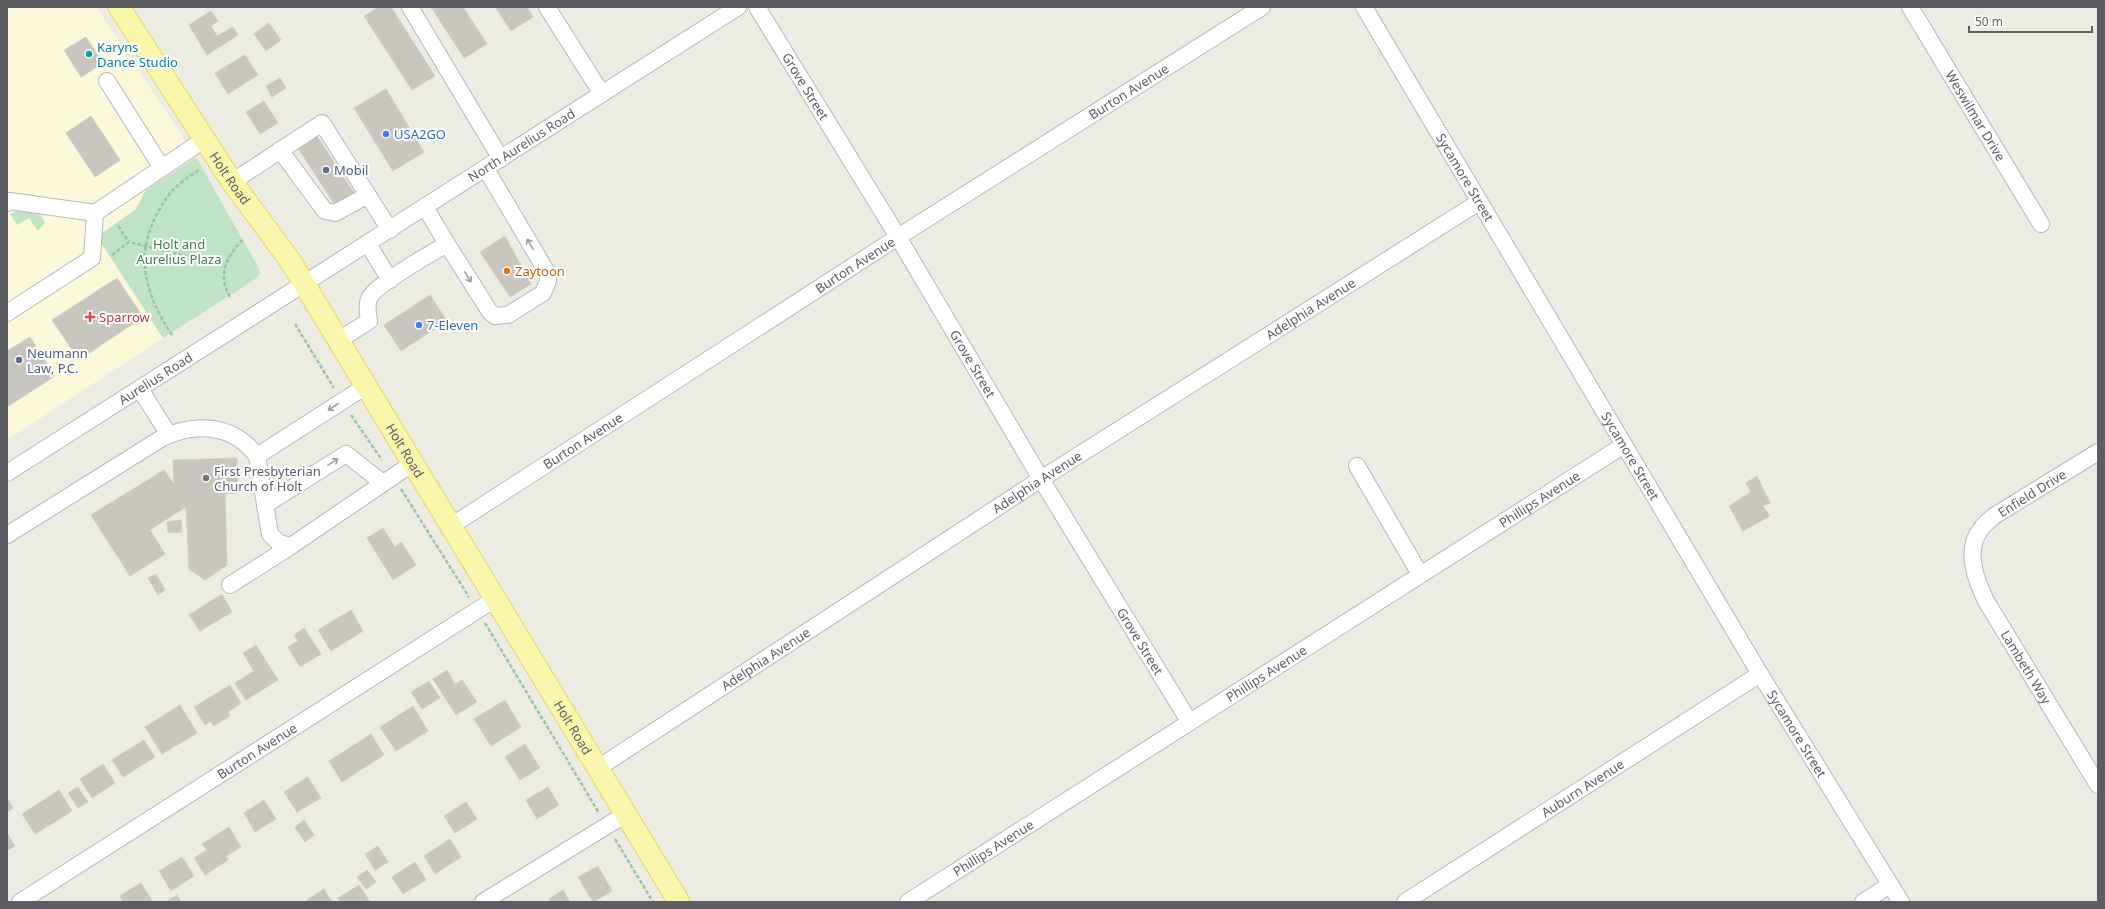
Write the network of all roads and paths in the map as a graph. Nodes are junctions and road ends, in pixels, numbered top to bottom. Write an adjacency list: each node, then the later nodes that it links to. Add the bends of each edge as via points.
1 (119, 7): 11 (main road, Holt Road)
2 (410, 7): 13 (street)
3 (547, 7): 10 (street)
4 (738, 7): 10 (street, North Aurelius Road)
5 (757, 7): 26 (street, Grove Street)
6 (1262, 7): 26 (street, Burton Avenue)
7 (1364, 7): 20 (street, Sycamore Street)
8 (1914, 8): 23 (street, Weswilmar Drive)
9 (107, 81): 14 (street)
10 (602, 94): 13 (street, North Aurelius Road)
11 (205, 139): 14 (street); 17 (main road, Holt Road)
12 (280, 150): 17 (street); 18 (street, via 325,211 335,213); 18 (street, via 322,123)
13 (501, 159): 15 (street, North Aurelius Road)
14 (162, 168): 22 (street)
15 (486, 168): 21 (street, North Aurelius Road); 30 (street, one-way to 15, via 490,312 495,316 508,315 543,293 548,274)
16 (199, 170): 31 (path, via 177,186 164,200)
17 (232, 182): 35 (main road, Holt Road)
18 (368, 195): 25 (street)
19 (8, 201): 22 (street)
20 (1479, 202): 43 (street, Sycamore Street); 49 (street, Adelphia Avenue)
21 (425, 208): 25 (street, North Aurelius Road); 30 (street)
22 (95, 213): 37 (street, via 92,258)
23 (2041, 224)
24 (118, 226): 28 (path)
25 (390, 230): 29 (street, North Aurelius Road)
26 (898, 237): 49 (street, Grove Street); 52 (street, Burton Avenue)
27 (243, 239): 33 (path)
28 (129, 242): 31 (path); 32 (path)
29 (368, 244): 34 (street); 35 (street, North Aurelius Road)
30 (448, 244): 34 (street)
31 (145, 247): 33 (path); 38 (path, via 147,282 156,308)
32 (112, 255)
33 (225, 266): 36 (path, via 223,281)
34 (390, 280): 39 (street, via 369,298 369,321)
35 (305, 284): 39 (main road, Holt Road); 41 (street, Aurelius Road)
36 (230, 297)
37 (7, 312)
38 (172, 334)
39 (339, 340): 40 (main road, Holt Road)
40 (366, 386): 45 (street, one-way to 45); 46 (main road, Holt Road)
41 (140, 389): 42 (street); 48 (street, Aurelius Road)
42 (169, 435): 45 (street, via 185,429 198,428 225,431 243,441); 53 (street)
43 (1624, 445): 56 (street, Phillips Avenue); 59 (street, Sycamore Street)
44 (2098, 452): 54 (street, Enfield Drive, via 1994,516 1980,529)
45 (257, 456): 51 (street)
46 (413, 463): 50 (street); 52 (main road, Holt Road)
47 (1357, 466): 56 (street)
48 (7, 473)
49 (1041, 479): 60 (street, Grove Street); 61 (street, Adelphia Avenue)
50 (383, 483): 51 (street, one-way to 50, via 346,454); 55 (street)
51 (265, 505): 55 (street, via 270,534 279,543)
52 (451, 526): 58 (main road, Holt Road)
53 (7, 535)
54 (1974, 542): 62 (street, Lambeth Way, via 1973,564 1977,582 1986,601)
55 (291, 546): 57 (street)
56 (1420, 574): 60 (street, Phillips Avenue)
57 (230, 584)
58 (495, 599): 61 (main road, Holt Road); 65 (street, Burton Avenue)
59 (1760, 674): 64 (street, Sycamore Street); 69 (street, Auburn Avenue)
60 (1189, 721): 68 (street, Phillips Avenue)
61 (598, 768): 63 (main road, Holt Road)
62 (2098, 785)
63 (626, 814): 66 (street); 67 (main road, Holt Road)
64 (1890, 885): 70 (street); 71 (street, Sycamore Street)
65 (20, 902)
66 (483, 902)
67 (679, 902)
68 (908, 902)
69 (1405, 902)
70 (1863, 902)
71 (1900, 902)

